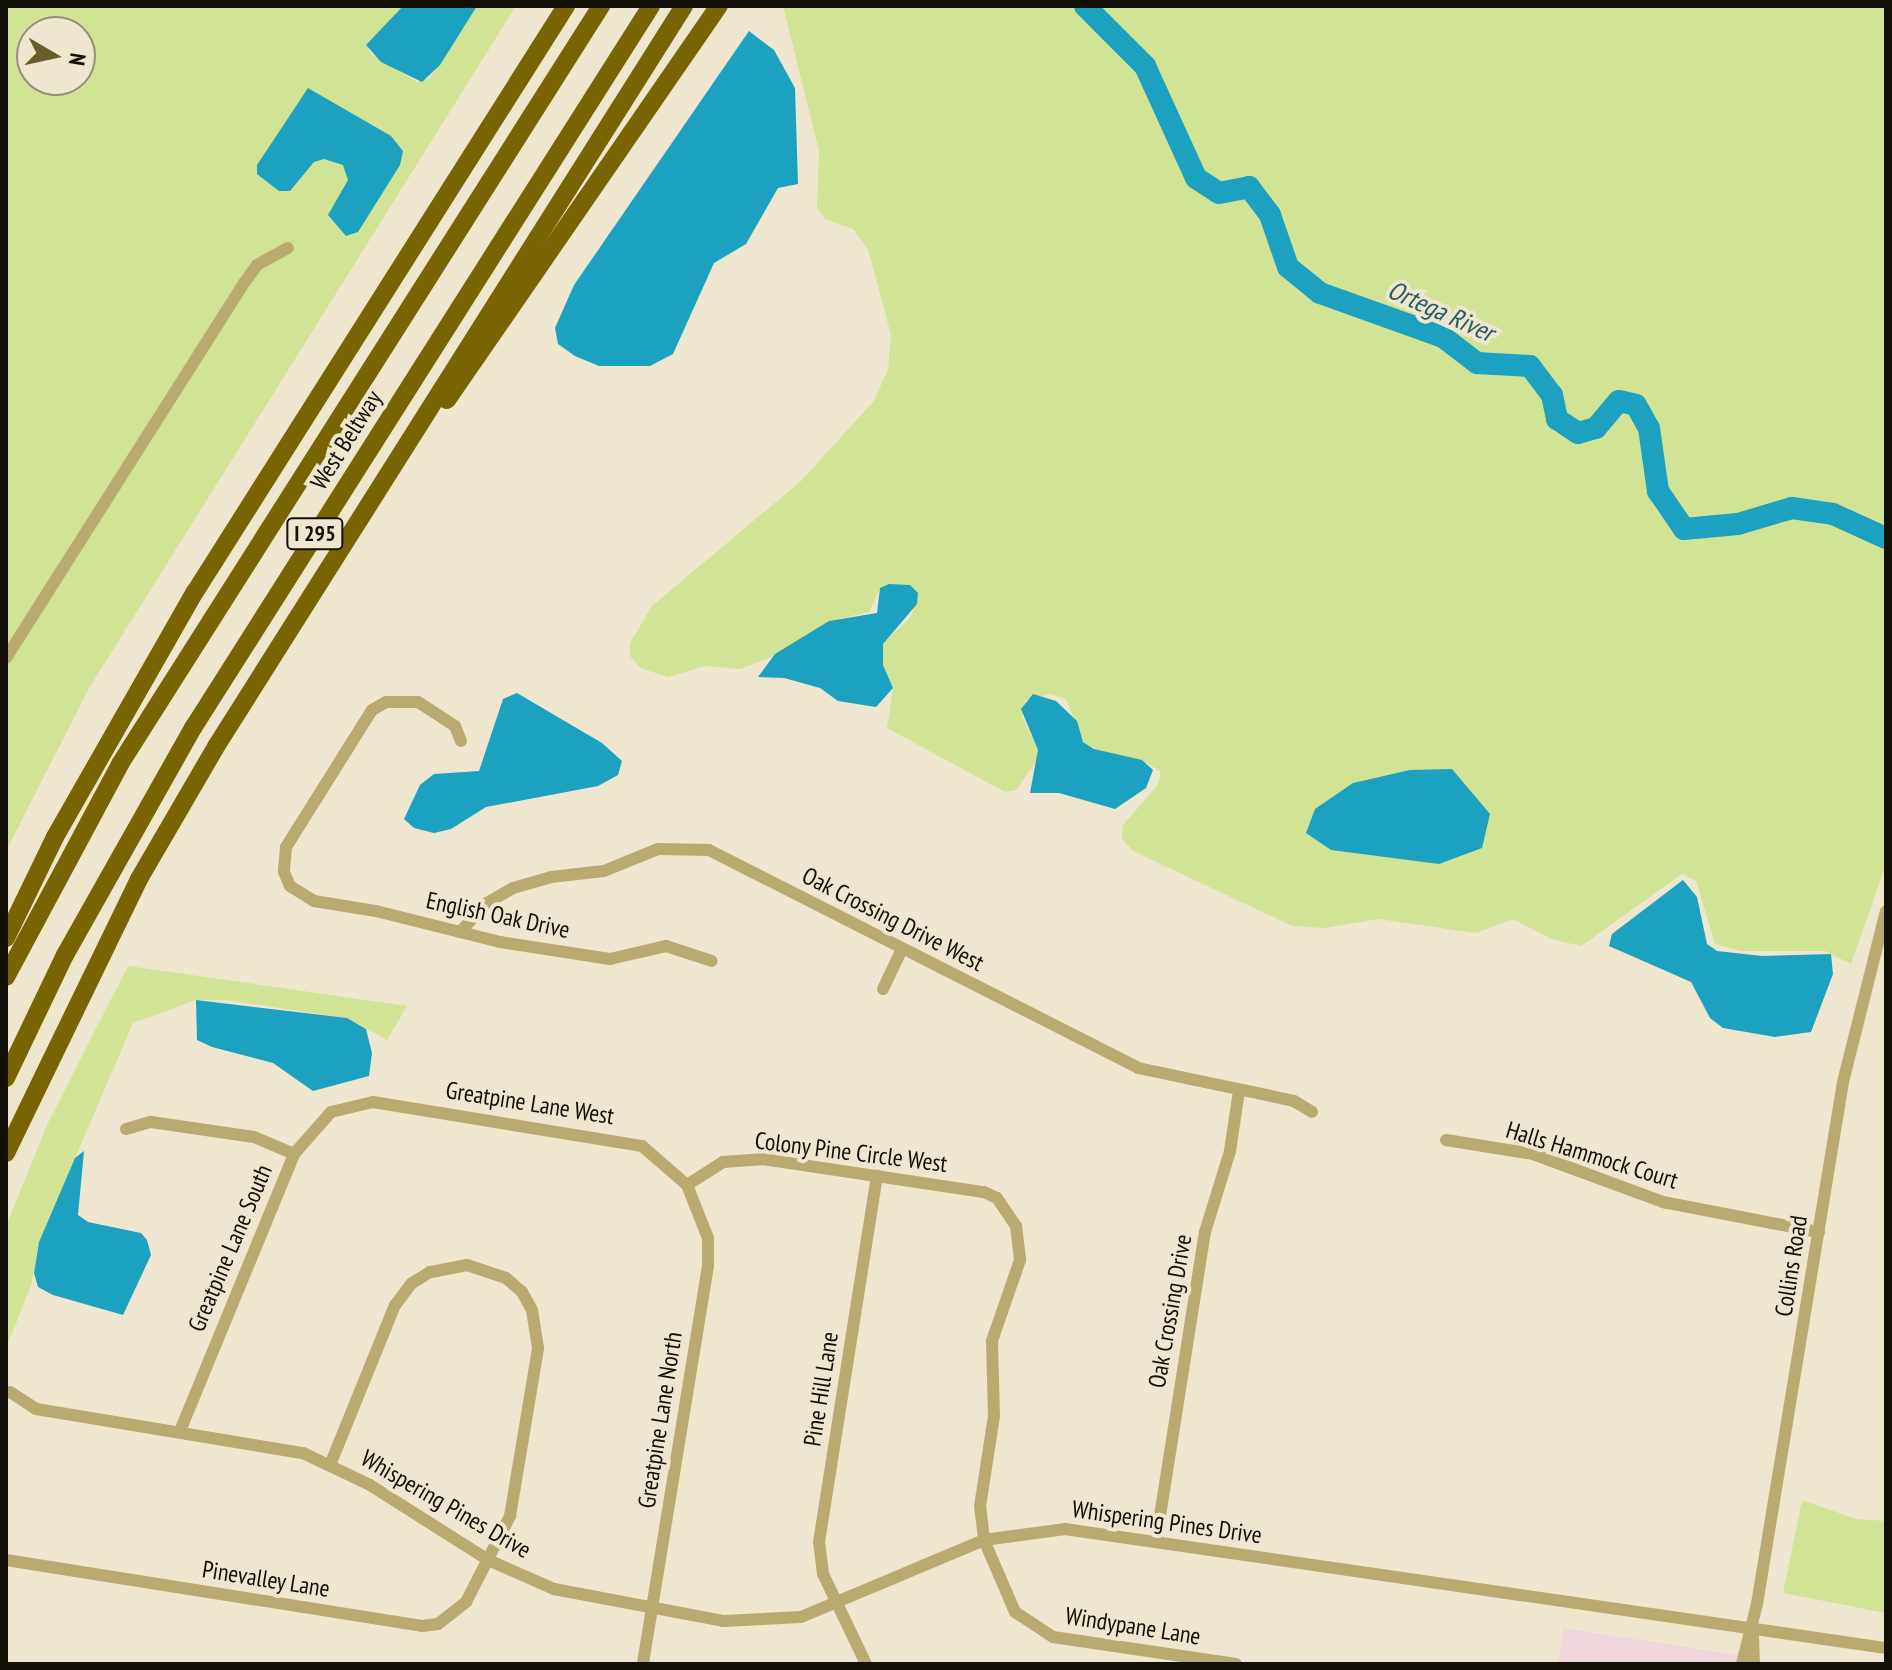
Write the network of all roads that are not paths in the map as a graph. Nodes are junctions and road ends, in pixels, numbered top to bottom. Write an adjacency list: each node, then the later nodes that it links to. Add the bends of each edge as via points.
1 (566, 6): 12 (highway, via 195,592 55,837)
2 (601, 6): 15 (highway, West Beltway / I 295, via 129,750)
3 (651, 6): 17 (highway, West Beltway / I 295, via 193,728 72,942)
4 (684, 6): 7 (highway)
5 (719, 6): 7 (highway)
6 (288, 248): 8 (street, via 257,265 244,283)
7 (377, 496): 23 (highway, via 217,745 139,879)
8 (6, 658)
9 (461, 741): 11 (street, English Oak Drive, via 455,726 418,702 386,702 372,710 286,847 284,872 302,897)
10 (1886, 911): 28 (street, Collins Road, via 1843,1082)
11 (460, 932): 13 (street, Oak Crossing Drive West, via 487,903 513,888 604,871 658,849 686,847 709,850); 14 (street, English Oak Drive, via 610,959 683,947)
12 (6, 938)
13 (902, 949): 16 (street); 18 (street, Oak Crossing Drive West, via 1138,1068)
14 (712, 961)
15 (6, 977)
16 (883, 989)
17 (6, 1078)
18 (1239, 1091): 20 (street, Oak Crossing Drive West, via 1294,1101); 33 (street, Oak Crossing Drive, via 1230,1151 1205,1232)
19 (350, 1104): 24 (street, Greatpine Lane South, via 311,1129); 26 (street, Greatpine Lane West, via 373,1102 619,1139 663,1159)
20 (1312, 1112)
21 (126, 1129): 24 (street, via 151,1122 268,1141)
22 (1446, 1140): 28 (street, Halls Hammock Court, via 1533,1154 1663,1202)
23 (6, 1153)
24 (294, 1154): 30 (street, Greatpine Lane South)
25 (877, 1176): 26 (street, Colony Pine Circle West, via 745,1159 723,1162); 27 (street, Colony Pine Circle West, via 984,1192); 36 (street, Pine Hill Lane, via 819,1542 823,1574)
26 (687, 1185): 37 (street, Greatpine Lane North, via 704,1224 708,1266)
27 (1008, 1211): 32 (street, Windypane Lane, via 1016,1226 1020,1260 992,1341 995,1400 980,1506)
28 (1819, 1232): 38 (street, Collins Road)
29 (10, 1392): 30 (street, Whispering Pines Drive, via 36,1409)
30 (180, 1431): 31 (street, Whispering Pines Drive, via 282,1448)
31 (331, 1463): 35 (street, Whispering Pines Drive); 35 (street, Pinevalley Lane, via 395,1305 411,1284 449,1265 487,1269 522,1292 532,1310 538,1348 510,1516)
32 (984, 1540): 33 (street, Whispering Pines Drive, via 1065,1529); 36 (street, Whispering Pines Drive); 42 (street, Windypane Lane, via 1015,1612 1039,1632)
33 (1156, 1541): 38 (street, Whispering Pines Drive)
34 (6, 1560): 35 (street, Pinevalley Lane, via 422,1626 438,1624 459,1609)
35 (488, 1560): 37 (street, Whispering Pines Drive, via 554,1589)
36 (837, 1606): 37 (street, Whispering Pines Drive, via 801,1617 753,1622); 41 (street, Pine Hill Lane)
37 (651, 1609): 40 (street, Greatpine Lane North)
38 (1753, 1630): 39 (street, Whispering Pines Drive); 43 (street, Collins Road); 44 (street, Collins Road)
39 (1886, 1648)
40 (643, 1664)
41 (866, 1664)
42 (1236, 1664)
43 (1742, 1664)
44 (1754, 1664)

